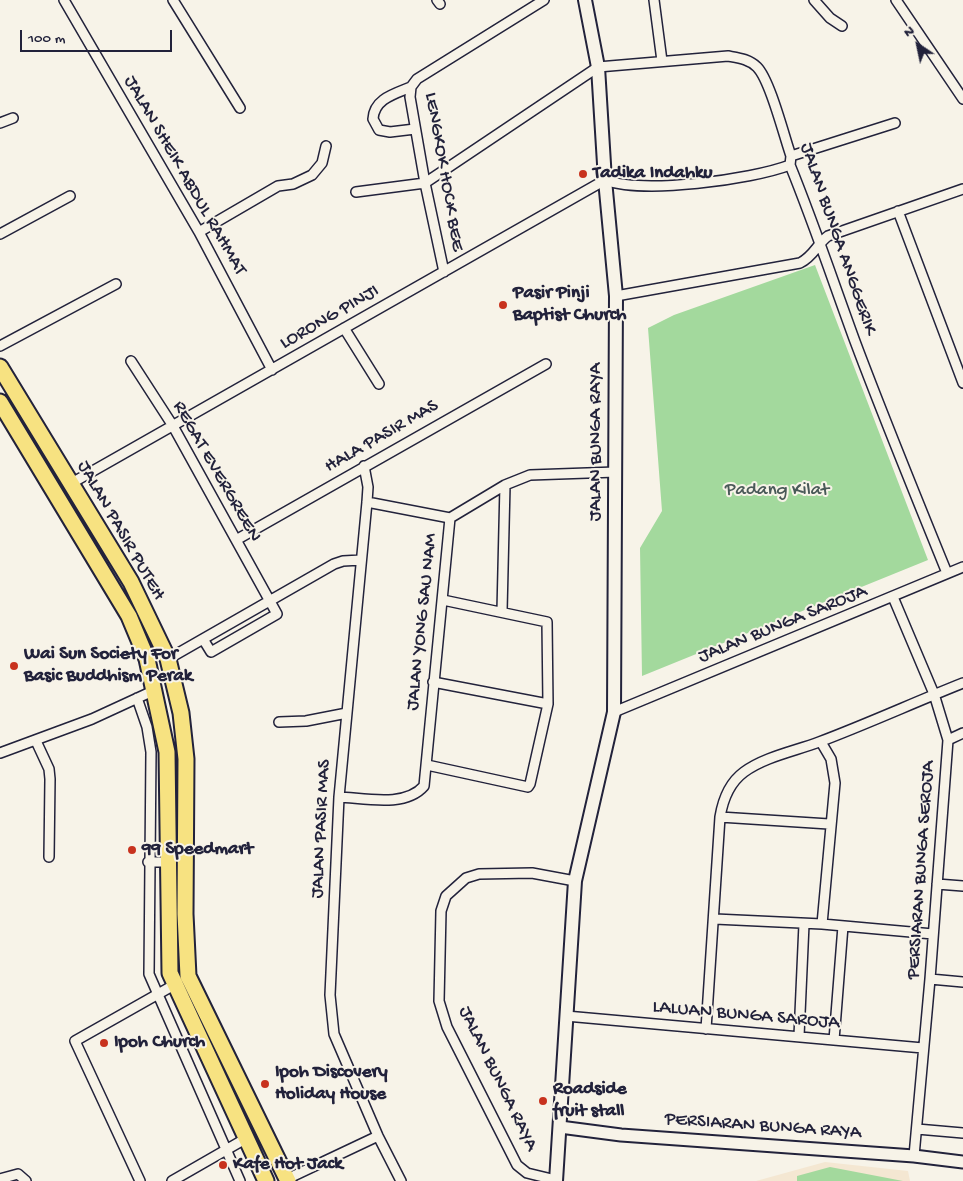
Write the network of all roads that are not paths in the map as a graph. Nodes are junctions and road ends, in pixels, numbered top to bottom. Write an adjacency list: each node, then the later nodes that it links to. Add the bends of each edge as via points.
1 (64, 0): 26 (street, JALAN SHEIK ABDUL RAHMAT)
2 (173, 0): 13 (street)
3 (544, 0): 11 (street, LENGKOK HOCK BEE, via 417,79)
4 (585, 0): 10 (main road, JALAN BUNGA RAYA)
5 (654, 0): 9 (street)
6 (814, 0): 8 (street)
7 (896, 0): 12 (street)
8 (842, 26)
9 (662, 61): 10 (street, JALAN BUNGA ANGGERIK); 19 (street, JALAN BUNGA ANGGERIK, via 728,56 746,59 758,68 766,81)
10 (598, 67): 20 (main road, JALAN BUNGA RAYA); 21 (street)
11 (411, 87): 17 (street, LENGKOK HOCK BEE); 17 (street, via 380,102 375,107 373,120 379,130)
12 (963, 99)
13 (240, 108)
14 (13, 118): 15 (street)
15 (0, 123)
16 (895, 123): 19 (street)
17 (416, 129): 21 (street, LENGKOK HOCK BEE)
18 (326, 146): 26 (street, via 322,163 312,175 294,184 278,186)
19 (791, 161): 20 (street, via 749,177 621,186); 28 (street, JALAN BUNGA ANGGERIK)
20 (605, 180): 29 (street, LORONG PINJI); 31 (main road, JALAN BUNGA RAYA)
21 (425, 182): 23 (street); 29 (street, LENGKOK HOCK BEE)
22 (963, 189): 25 (street)
23 (356, 192)
24 (70, 196): 27 (street)
25 (898, 211): 28 (street); 35 (street)
26 (199, 232): 38 (street, JALAN SHEIK ABDUL RAHMAT)
27 (0, 234)
28 (821, 241): 31 (street, via 810,258 800,262); 52 (street, JALAN BUNGA ANGGERIK, via 831,278)
29 (444, 272): 32 (street, LORONG PINJI)
30 (116, 284): 33 (street)
31 (616, 296): 44 (main road, JALAN BUNGA RAYA)
32 (344, 328): 38 (street, LORONG PINJI); 40 (street)
33 (0, 346)
34 (131, 361): 42 (street, REGAT EVERGREEN)
35 (959, 361): 39 (street)
36 (546, 364): 43 (street, HALA PASIR MAS)
37 (0, 367): 45 (main road, JALAN PASIR PUTEH)
38 (272, 370): 42 (street, LORONG PINJI)
39 (963, 383)
40 (379, 384)
41 (0, 402): 61 (main road, JALAN PASIR PUTEH, via 129,616 147,659)
42 (173, 426): 45 (street, LORONG PINJI); 49 (street, REGAT EVERGREEN)
43 (364, 466): 47 (street, JALAN PASIR MAS); 49 (street, HALA PASIR MAS)
44 (616, 472): 46 (street, JALAN YONG SAU NAM, via 530,475); 66 (main road, JALAN BUNGA RAYA)
45 (70, 484): 58 (main road, JALAN PASIR PUTEH, via 131,582)
46 (505, 485): 48 (street, JALAN YONG SAU NAM); 56 (street)
47 (367, 502): 48 (street); 50 (street, JALAN PASIR MAS)
48 (450, 518): 54 (street, JALAN YONG SAU NAM)
49 (236, 540): 55 (street, REGAT EVERGREEN)
50 (362, 560): 55 (street, via 334,564); 65 (street, JALAN PASIR MAS)
51 (963, 567): 52 (street, JALAN BUNGA SAROJA)
52 (947, 573): 53 (street, JALAN BUNGA SAROJA)
53 (893, 597): 62 (street, PERSIARAN BUNGA SEROJA); 66 (street, JALAN BUNGA SAROJA)
54 (443, 600): 56 (street); 59 (street, JALAN YONG SAU NAM)
55 (270, 601): 57 (street); 57 (street, via 277,614 211,652)
56 (502, 611): 64 (street, via 547,622)
57 (203, 639): 58 (street)
58 (168, 660): 83 (main road, JALAN PASIR PUTEH, via 182,713 186,759)
59 (433, 682): 64 (street); 73 (street, JALAN YONG SAU NAM)
60 (963, 683): 62 (street)
61 (155, 690): 63 (street); 79 (main road, JALAN PASIR PUTEH, via 167,752)
62 (934, 694): 69 (street, PERSIARAN BUNGA SEROJA); 71 (street)
63 (137, 698): 70 (street); 78 (street, via 151,752)
64 (548, 704): 73 (street, via 528,787)
65 (347, 712): 67 (street, via 306,721); 74 (street, JALAN PASIR MAS)
66 (614, 712): 80 (main road, JALAN BUNGA RAYA)
67 (279, 722)
68 (963, 733): 69 (street)
69 (948, 740): 81 (street, PERSIARAN BUNGA SEROJA)
70 (36, 741): 72 (street); 77 (street, via 49,769)
71 (820, 742): 75 (street, via 745,771 730,786); 76 (street, via 831,759 835,783)
72 (0, 753)
73 (426, 765): 74 (street, JALAN YONG SAU NAM, via 424,786 411,796 399,799)
74 (339, 797): 101 (street, JALAN PASIR MAS, via 330,994 332,1023)
75 (720, 817): 76 (street); 84 (street)
76 (829, 824): 86 (street)
77 (49, 857)
78 (148, 862): 79 (street); 92 (street, via 149,974)
79 (168, 862): 91 (main road, JALAN PASIR PUTEH, via 169,965)
80 (575, 881): 93 (main road, JALAN BUNGA RAYA); 114 (street, JALAN BUNGA RAYA, via 532,873 479,874 466,878 446,896 441,911 439,1000 447,1027 517,1166)
81 (936, 884): 82 (street); 88 (street, PERSIARAN BUNGA SEROJA)
82 (963, 886)
83 (185, 914): 91 (main road, via 178,925 180,977); 107 (main road, JALAN PASIR PUTEH, via 188,976)
84 (715, 919): 85 (street); 94 (street)
85 (804, 924): 86 (street); 95 (street)
86 (822, 924): 87 (street)
87 (843, 926): 88 (street); 96 (street)
88 (932, 934): 89 (street, PERSIARAN BUNGA SEROJA)
89 (930, 979): 90 (street); 97 (street, PERSIARAN BUNGA SEROJA)
90 (963, 982)
91 (174, 985): 92 (street); 102 (main road, JALAN PASIR PUTEH)
92 (156, 994): 103 (street); 109 (street, via 75,1041)
93 (566, 1016): 94 (street, LALUAN BUNGA SAROJA); 98 (main road, JALAN BUNGA RAYA)
94 (706, 1029): 95 (street, LALUAN BUNGA SAROJA)
95 (799, 1036): 96 (street, LALUAN BUNGA SAROJA)
96 (834, 1040): 97 (street, LALUAN BUNGA SAROJA)
97 (923, 1048): 99 (street, PERSIARAN BUNGA SEROJA)
98 (560, 1127): 104 (street, PERSIARAN BUNGA RAYA, via 631,1136); 114 (main road, JALAN BUNGA RAYA)
99 (917, 1129): 100 (street); 104 (street, PERSIARAN BUNGA SEROJA)
100 (963, 1133)
101 (378, 1136): 107 (street); 113 (street, JALAN PASIR MAS)
102 (245, 1139): 103 (street); 112 (main road, JALAN PASIR PUTEH)
103 (226, 1151): 110 (street); 111 (street)
104 (914, 1156): 105 (street, PERSIARAN BUNGA RAYA)
105 (963, 1162)
106 (0, 1179): 108 (street, via 18,1174)
107 (287, 1180)
108 (26, 1181)
109 (140, 1181)
110 (172, 1181)
111 (240, 1181)
112 (266, 1181)
113 (401, 1181)
114 (556, 1181)

